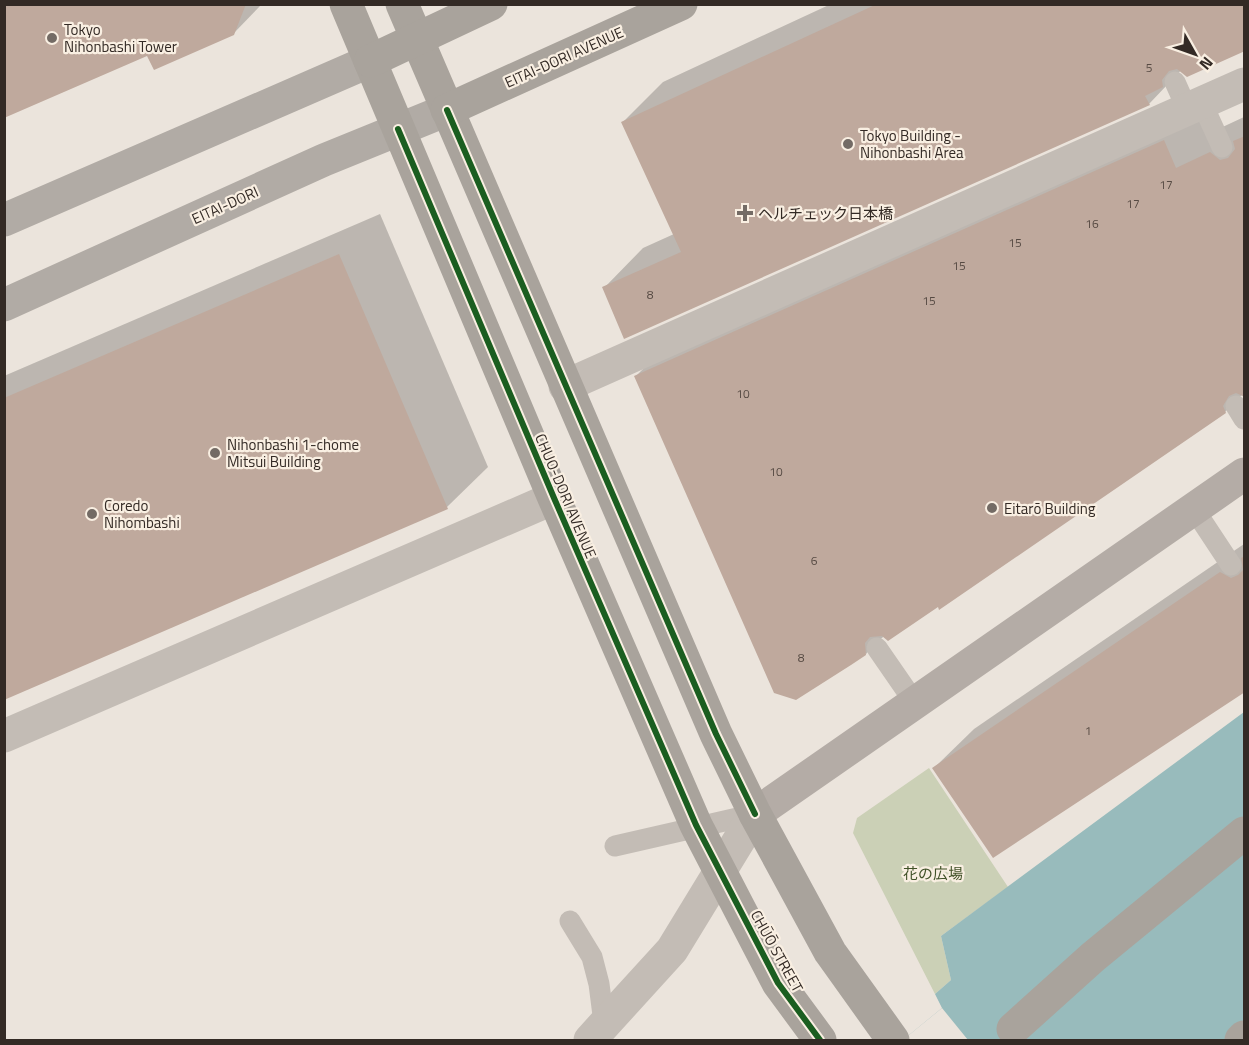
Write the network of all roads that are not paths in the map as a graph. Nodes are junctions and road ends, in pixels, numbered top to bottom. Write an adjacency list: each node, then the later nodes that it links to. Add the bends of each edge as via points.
1 (346, 4): 6 (highway, CHUO-DORI AVENUE)
2 (402, 4): 5 (highway)
3 (491, 4): 5 (highway)
4 (681, 4): 9 (highway, EITAI-DORI AVENUE)
5 (417, 38): 6 (highway); 9 (highway)
6 (370, 61): 10 (highway, CHUO-DORI AVENUE); 12 (main road)
7 (1245, 84): 8 (street)
8 (1188, 98): 11 (lane); 14 (street, via 1031,168 827,280)
9 (447, 110): 10 (main road, EITAI-DORI); 14 (highway)
10 (398, 129): 13 (main road, EITAI-DORI); 16 (highway, CHUO-DORI AVENUE)
11 (1222, 147)
12 (4, 220)
13 (4, 305)
14 (565, 386): 22 (highway, via 716,734)
15 (1245, 474): 17 (street)
16 (554, 498): 21 (street); 23 (highway, CHUO-DORI AVENUE)
17 (1194, 509): 18 (lane); 20 (street)
18 (1231, 565)
19 (877, 648): 20 (lane)
20 (915, 703): 22 (street)
21 (4, 736)
22 (755, 814): 23 (lane); 26 (street); 31 (highway, via 830,952)
23 (696, 825): 25 (lane); 26 (highway, CHUO-DORI AVENUE)
24 (1245, 833): 32 (highway, bridge, via 1093,957)
25 (615, 846)
26 (719, 870): 28 (street, via 672,950); 30 (highway, CHŪŌ STREET, via 778,984)
27 (570, 921): 28 (lane, via 592,957 599,984)
28 (597, 1032)
29 (1245, 1037): 33 (highway)
30 (820, 1041)
31 (893, 1041)
32 (1001, 1041)
33 (1240, 1041)

